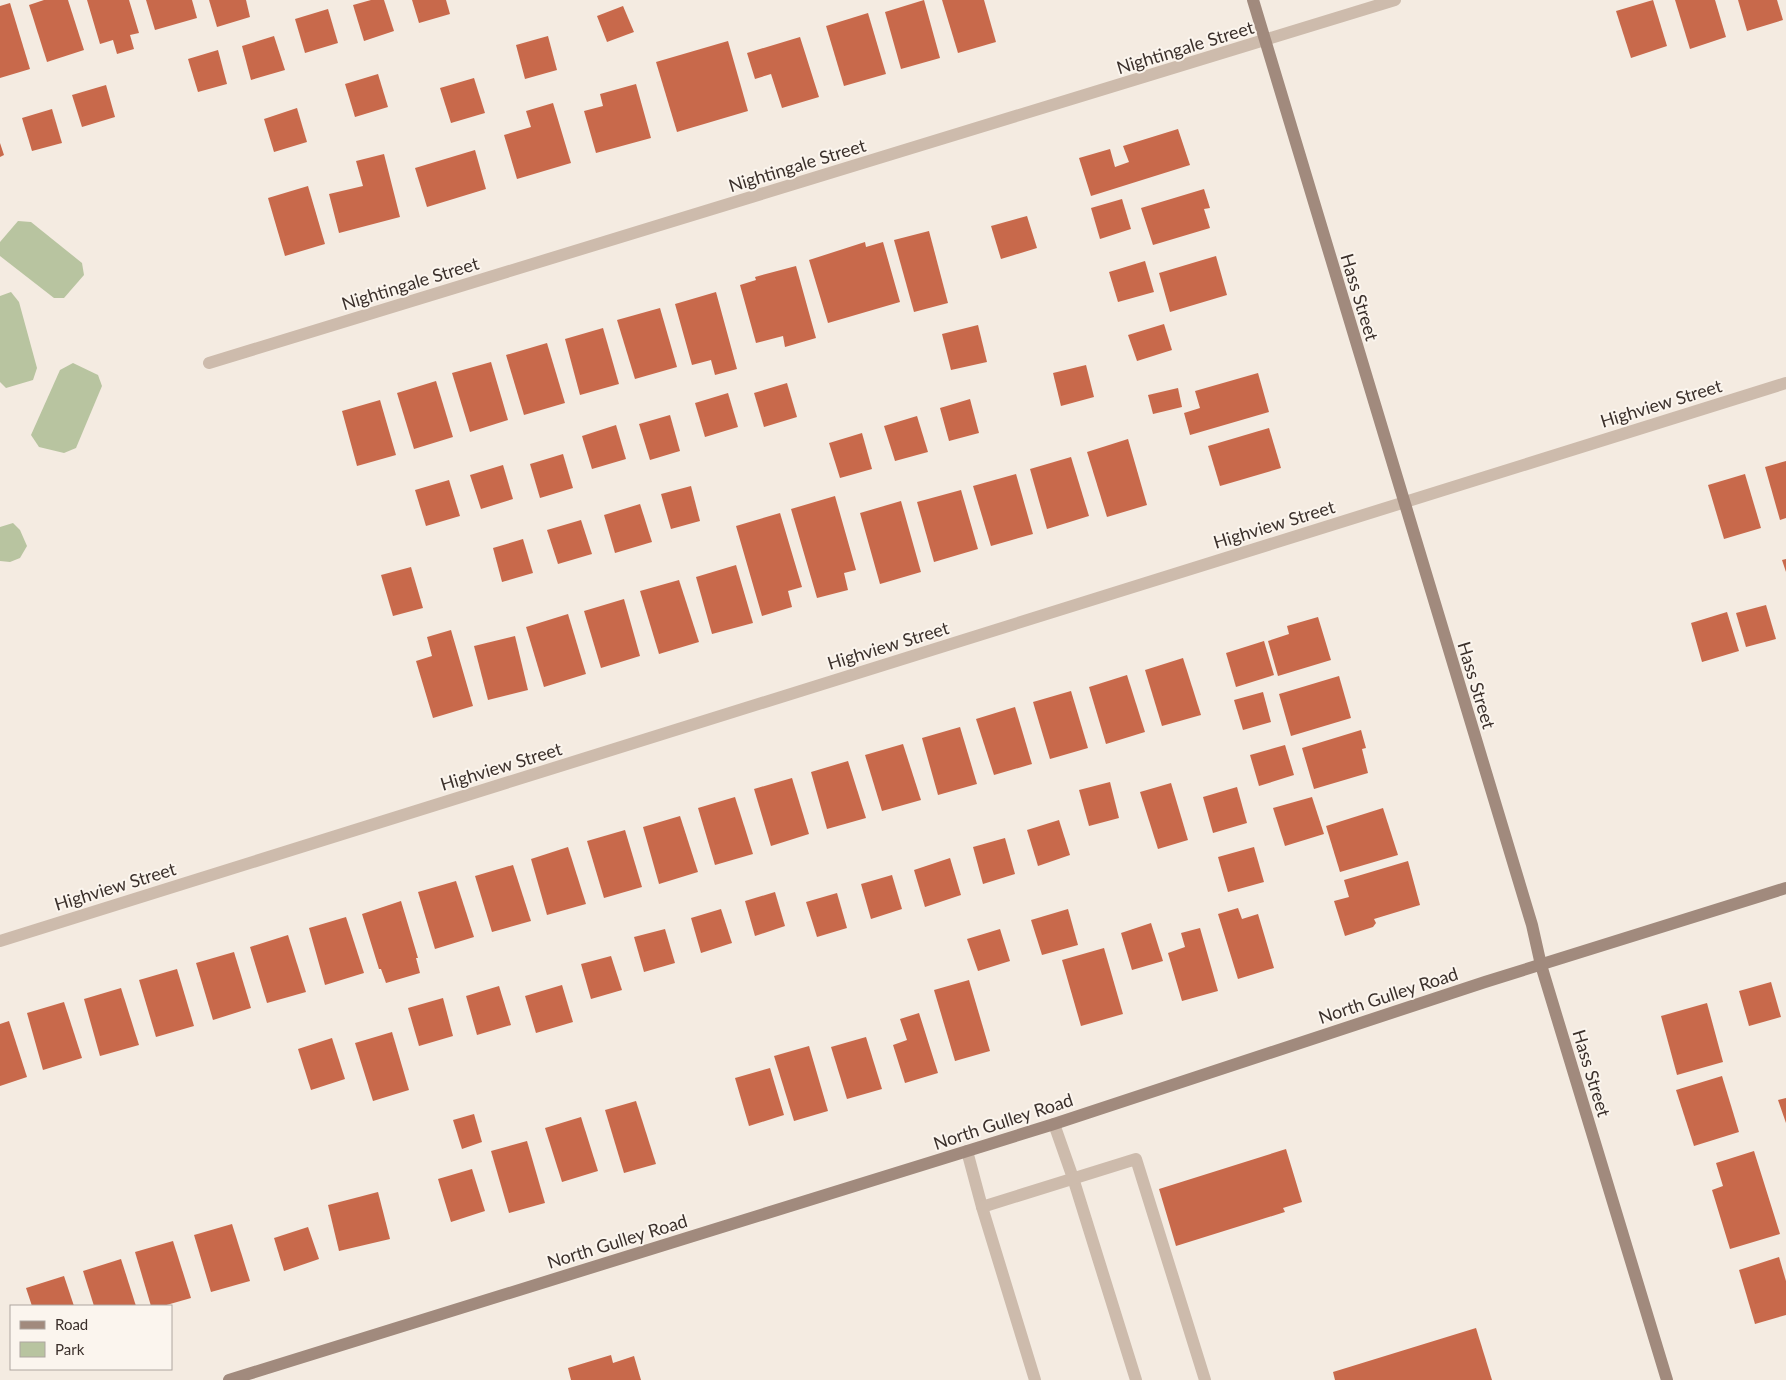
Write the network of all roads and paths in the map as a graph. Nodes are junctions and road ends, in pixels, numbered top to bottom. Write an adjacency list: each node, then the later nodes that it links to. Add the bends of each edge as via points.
1 (1253, 0): 3 (street, Hass Street)
2 (1395, 0): 3 (street, Nightingale Street)
3 (1265, 41): 4 (street, Nightingale Street); 6 (street, Hass Street)
4 (210, 363)
5 (1786, 382): 6 (street, Highview Street)
6 (1404, 502): 8 (street, Highview Street); 9 (street, Hass Street, via 1532,925)
7 (1786, 888): 9 (street, North Gulley Road)
8 (0, 940)
9 (1541, 965): 10 (street, North Gulley Road); 18 (street, Hass Street)
10 (1054, 1124): 11 (street, North Gulley Road); 12 (street)
11 (967, 1151): 13 (street); 14 (street, North Gulley Road)
12 (1073, 1178): 13 (street); 16 (street); 17 (street, via 1136,1159)
13 (982, 1207): 15 (street)
14 (229, 1380)
15 (1035, 1380)
16 (1136, 1380)
17 (1205, 1380)
18 (1667, 1380)

